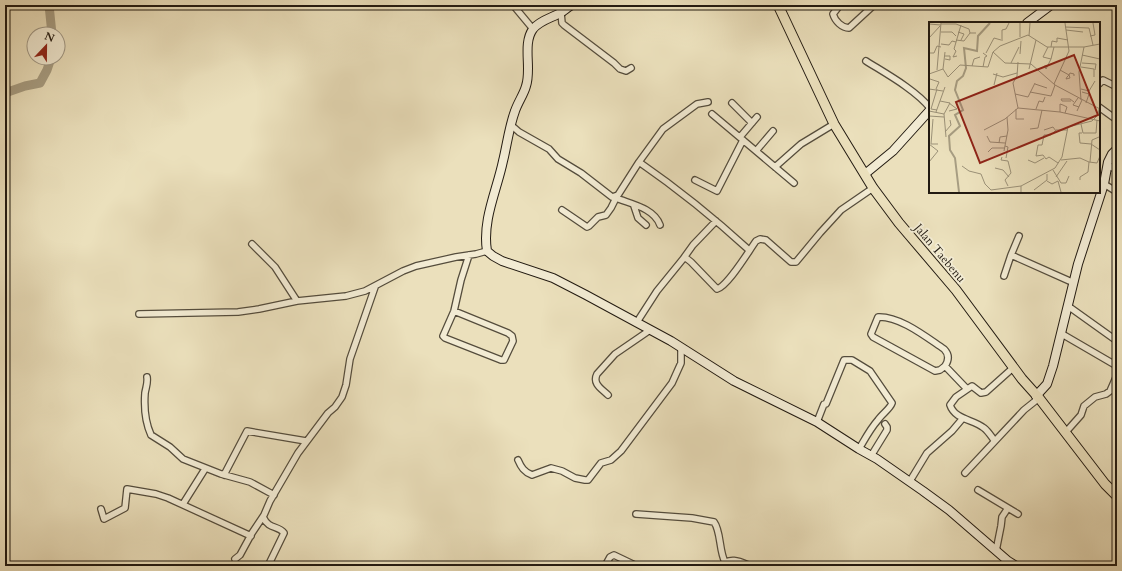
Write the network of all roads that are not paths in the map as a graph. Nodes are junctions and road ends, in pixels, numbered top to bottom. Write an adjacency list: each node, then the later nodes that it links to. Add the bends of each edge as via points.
1 (513, 5): 9 (street)
2 (572, 5): 7 (street)
3 (778, 5): 23 (main road, Jalan Taebenu)
4 (840, 5): 5 (street, via 833,14 834,18 848,28)
5 (874, 5)
6 (1051, 5): 8 (street)
7 (561, 13): 9 (street, via 553,15); 11 (street, via 564,25 620,69 626,71)
8 (1028, 22)
9 (533, 29): 24 (street, via 527,50 527,84 514,111)
10 (866, 60): 16 (street, via 910,90)
11 (631, 68)
12 (1100, 83): 13 (street, via 1103,80)
13 (1117, 87)
14 (708, 102): 29 (street, via 697,104 668,125)
15 (732, 103): 22 (street)
16 (929, 108)
17 (1100, 108): 21 (street)
18 (929, 110): 33 (street, via 893,151)
19 (712, 114): 26 (street)
20 (757, 117): 22 (street)
21 (1117, 120)
22 (752, 123): 26 (street)
23 (834, 124): 31 (street, via 801,144); 33 (main road, Jalan Taebenu)
24 (511, 125): 39 (street, via 549,149 558,159 581,173 609,196); 48 (street, via 501,174 490,207)
25 (773, 131): 28 (street)
26 (741, 138): 28 (street); 34 (street, via 717,191)
27 (1117, 149): 30 (street)
28 (756, 151): 31 (street)
29 (639, 162): 39 (street); 42 (street)
30 (1107, 165): 32 (street); 36 (street)
31 (775, 167): 35 (street)
32 (1117, 170)
33 (865, 174): 37 (main road, Jalan Taebenu)
34 (695, 180)
35 (794, 182)
36 (1104, 184): 38 (street); 53 (street)
37 (873, 188): 47 (street, via 841,210 798,261 791,262 762,238); 66 (main road, Jalan Taebenu, via 956,290)
38 (1117, 192)
39 (616, 197): 40 (street); 41 (street, via 606,214 598,217 587,227)
40 (634, 206): 43 (street, via 654,215); 44 (street, via 638,218)
41 (562, 210)
42 (716, 221): 47 (street); 51 (street, via 693,245)
43 (660, 224)
44 (646, 225)
45 (1019, 236): 50 (street)
46 (252, 244): 55 (street, via 275,268)
47 (749, 250): 51 (street, via 730,278 717,289 691,262)
48 (487, 251): 49 (street); 59 (street, via 502,261 553,278)
49 (469, 255): 54 (street, via 409,269); 57 (street, via 460,280)
50 (1011, 255): 52 (street); 53 (street)
51 (684, 259): 59 (street)
52 (1004, 276)
53 (1074, 283): 56 (street)
54 (374, 287): 55 (street, via 346,296); 77 (street, via 350,359 342,397)
55 (297, 301): 58 (street, via 238,312)
56 (1068, 306): 61 (street); 62 (street)
57 (454, 311): 57 (street, via 443,337 504,360 513,341 512,336)
58 (139, 314)
59 (637, 322): 60 (street)
60 (650, 330): 63 (street); 70 (street, via 615,354 597,374 596,383)
61 (1062, 334): 65 (street); 71 (street, via 1051,374)
62 (1117, 341)
63 (681, 348): 73 (street, via 734,381); 80 (street, via 681,363 672,383 621,451 615,457 601,463 588,480 575,478 552,468 532,475 521,468)
64 (945, 366): 64 (street, via 948,355 944,349 894,319 878,317 871,334 873,337 935,371); 69 (street)
65 (1117, 366)
66 (1014, 367): 69 (street, via 986,392 981,393 972,386); 71 (main road, Jalan Taebenu)
67 (1117, 375): 75 (street, via 1110,390 1084,406 1081,415)
68 (147, 377): 81 (street, via 145,414 151,435 183,459)
69 (967, 389): 72 (street, via 956,396 950,405 955,413)
70 (608, 395)
71 (1038, 397): 75 (main road, Jalan Taebenu); 76 (street)
72 (963, 418): 76 (street, via 984,428); 84 (street, via 927,453)
73 (817, 422): 78 (street); 78 (street, via 844,360 852,360 870,371 892,403 870,430)
74 (885, 424): 79 (street, via 887,430)
75 (1065, 433): 87 (main road, Jalan Taebenu)
76 (994, 440): 82 (street)
77 (306, 441): 83 (street, via 247,431); 86 (street)
78 (859, 449): 79 (street)
79 (871, 456): 84 (street)
80 (518, 460)
81 (205, 469): 83 (street); 88 (street)
82 (965, 473)
83 (224, 475): 86 (street, via 250,482)
84 (910, 481): 95 (street)
85 (978, 490): 89 (street)
86 (274, 495): 93 (street)
87 (1117, 496)
88 (183, 504): 90 (street, via 156,494 127,489 125,508 104,519); 94 (street)
89 (1008, 508): 92 (street); 95 (street, via 1002,517)
90 (101, 509)
91 (636, 514): 97 (street, via 714,522)
92 (1018, 514)
93 (262, 517): 94 (street); 98 (street, via 270,526 281,529 284,533)
94 (250, 536): 96 (street, via 240,555)
95 (996, 550): 102 (street)
96 (235, 559)
97 (723, 564): 101 (street, via 734,560)
98 (268, 566)
99 (605, 566): 100 (street, via 614,555)
100 (637, 566)
101 (751, 566)
102 (1016, 566)

